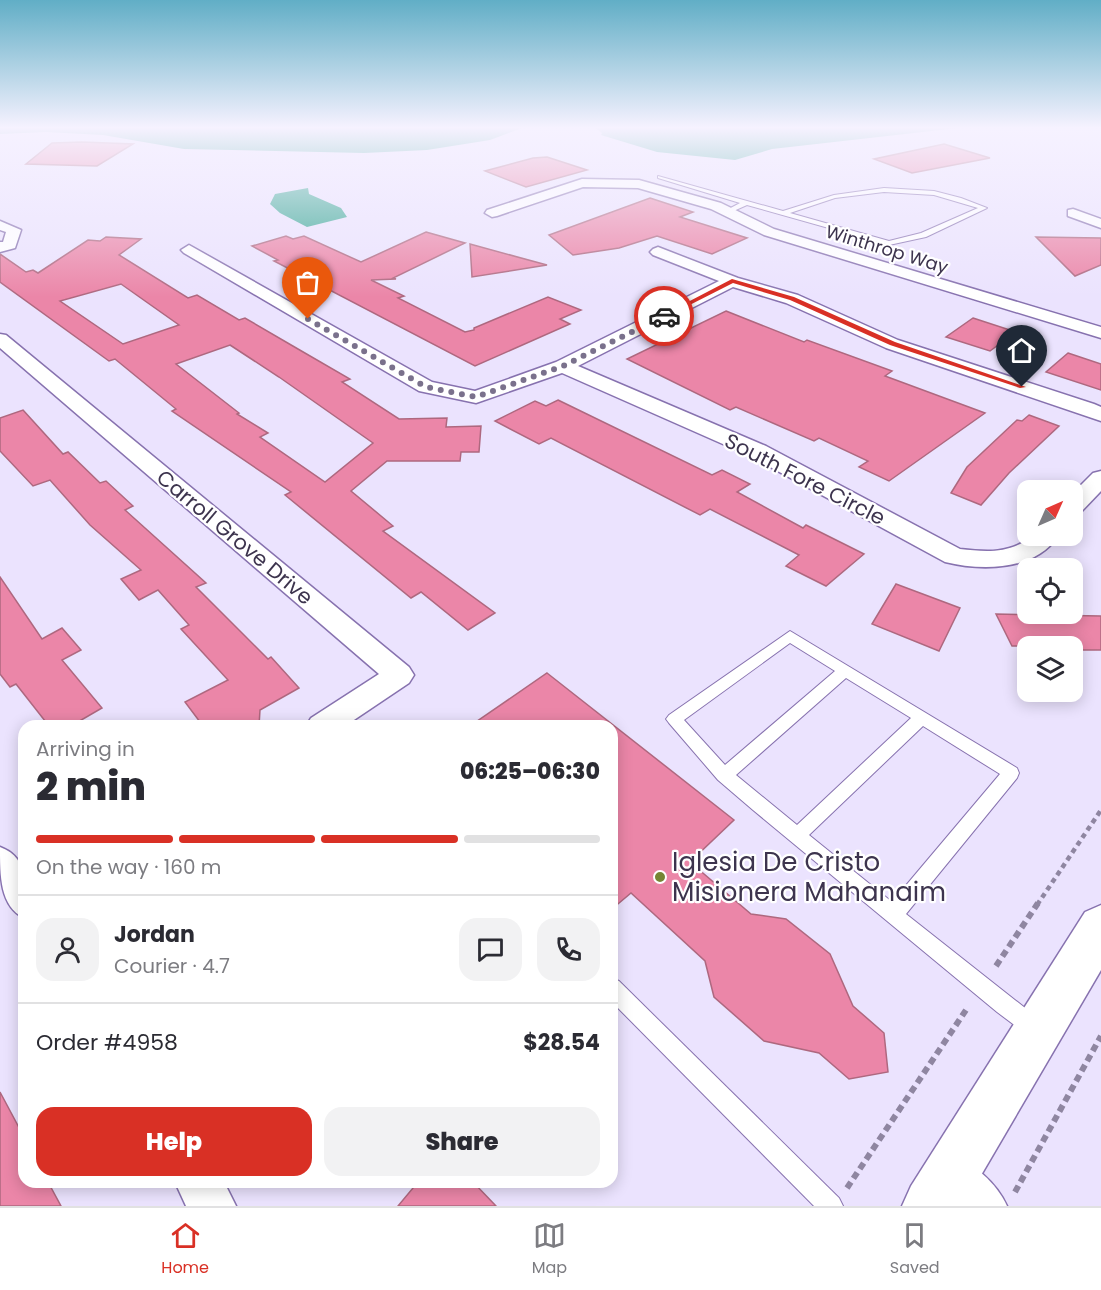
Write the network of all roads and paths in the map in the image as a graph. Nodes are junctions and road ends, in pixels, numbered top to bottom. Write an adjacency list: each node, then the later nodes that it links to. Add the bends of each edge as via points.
1 (578, 184): 6 (street, Winthrop Way)
2 (640, 184): 5 (street, Winthrop Way)
3 (684, 184): 4 (lane)
4 (746, 203): 5 (lane); 7 (lane)
5 (727, 212): 15 (street, Winthrop Way, via 769,232)
6 (492, 213)
7 (784, 213): 7 (lane, via 889,243 923,235 984,207 908,188 829,197)
8 (1073, 213): 9 (street)
9 (1101, 224)
10 (0, 225): 11 (street, via 14,230 10,245)
11 (0, 247)
12 (189, 250): 17 (street, via 426,387 476,397)
13 (658, 252): 14 (street)
14 (732, 281): 17 (street); 18 (street, via 792,299 892,344 1087,408)
15 (1101, 333)
16 (0, 339): 24 (street, Carroll Grove Drive, via 399,675)
17 (563, 366): 21 (street, South Fore Circle, via 758,451 954,556 992,561)
18 (1101, 416)
19 (1101, 478): 20 (street)
20 (1083, 497)
21 (1035, 546)
22 (845, 670): 23 (lane); 25 (lane); 25 (lane, via 790,636 674,718 693,745)
23 (921, 718): 26 (lane); 29 (lane, via 1011,773)
24 (331, 720)
25 (724, 775): 26 (lane)
26 (797, 836): 29 (lane)
27 (0, 863): 28 (street)
28 (18, 892)
29 (893, 915): 32 (lane)
30 (1101, 927): 32 (main road)
31 (618, 994): 37 (lane)
32 (1038, 1031): 35 (main road)
33 (1101, 1036): 35 (path)
34 (202, 1188): 36 (street)
35 (969, 1197)
36 (212, 1206)
37 (831, 1206)

